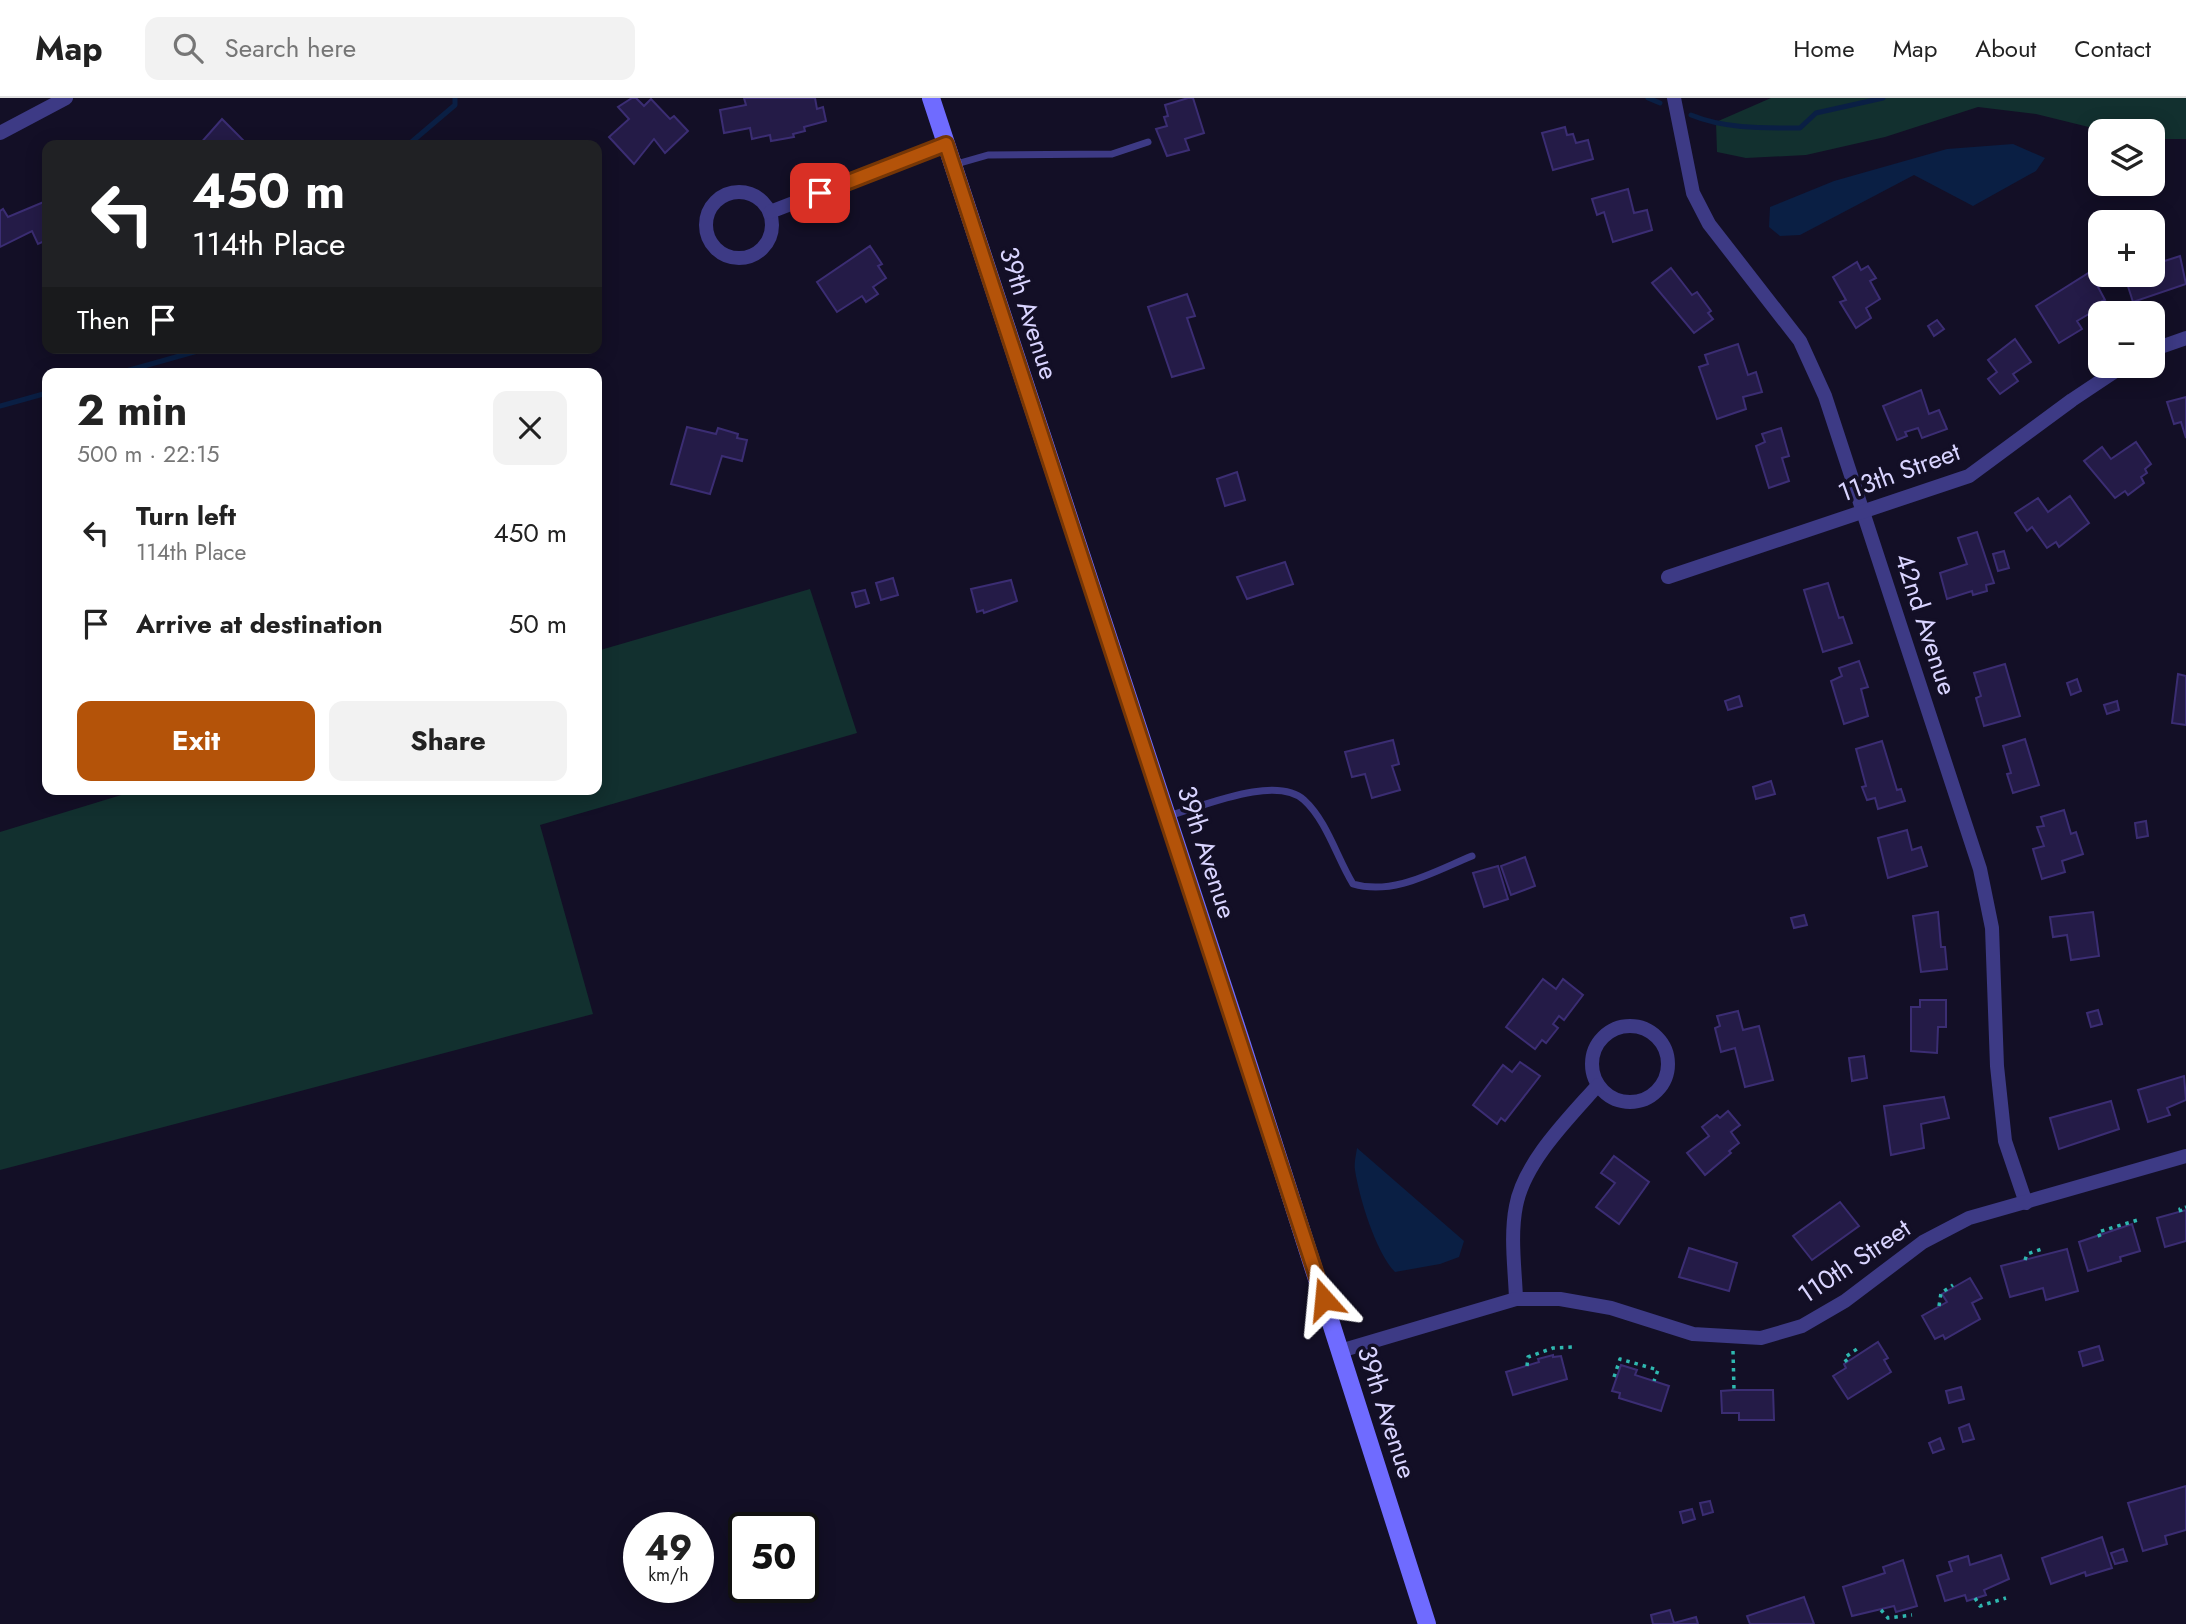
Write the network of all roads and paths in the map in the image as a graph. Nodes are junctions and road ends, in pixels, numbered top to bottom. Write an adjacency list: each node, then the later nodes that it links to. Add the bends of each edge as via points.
1 (66, 98): 4 (street)
2 (930, 98): 6 (main road, 39th Avenue)
3 (1674, 98): 12 (street, 42nd Avenue, via 1693,193 1709,224 1800,341 1825,396)
4 (0, 133)
5 (1148, 142): 7 (lane, via 1112,154 988,155)
6 (946, 144): 7 (main road, 39th Avenue); 8 (street)
7 (953, 165): 14 (main road, 39th Avenue)
8 (770, 212): 8 (street, via 757,196 736,191 726,194 710,208 708,239 724,255 747,258 758,253 772,235)
9 (2186, 338): 10 (street)
10 (2165, 345)
11 (2105, 378): 12 (street, 113th Street, via 1969,476)
12 (1864, 511): 13 (street, 113th Street); 18 (street, 42nd Avenue, via 1980,869 1992,928 2005,1141)
13 (1668, 577)
14 (1167, 816): 15 (lane, via 1264,789 1285,789 1303,799 1322,825 1353,884 1368,889 1393,887); 31 (main road, 39th Avenue)
15 (1472, 856)
16 (1598, 1085): 16 (street, via 1619,1101 1631,1102 1655,1093 1668,1071 1665,1046 1657,1036 1635,1026 1611,1031 1601,1039 1592,1061); 26 (street, via 1561,1127 1523,1182 1516,1207)
17 (2186, 1156): 18 (street, 110th Street)
18 (2026, 1203): 28 (street, 110th Street, via 1969,1218 1923,1242 1845,1301 1802,1325 1761,1338)
19 (2186, 1207): 20 (path)
20 (2181, 1212)
21 (2141, 1219): 22 (path, via 2098,1232)
22 (2100, 1237)
23 (2045, 1248): 24 (path, via 2027,1254)
24 (2025, 1260)
25 (1953, 1285): 27 (path, via 1941,1293)
26 (1516, 1299): 28 (street, 110th Street, via 1560,1299 1611,1308 1693,1334); 31 (street, 110th Street)
27 (1939, 1306)
28 (1733, 1338): 36 (path)
29 (1574, 1347): 33 (path, via 1528,1357)
30 (1857, 1349): 32 (path, via 1844,1358)
31 (1340, 1351): 41 (main road, 39th Avenue)
32 (1847, 1362)
33 (1527, 1366)
34 (1614, 1377): 35 (path, via 1620,1359 1658,1370)
35 (1654, 1381)
36 (1734, 1390)
37 (1975, 1598): 38 (path, via 1980,1606)
38 (2006, 1598)
39 (1881, 1610): 40 (path, via 1888,1618)
40 (1912, 1615)
41 (1427, 1624)

